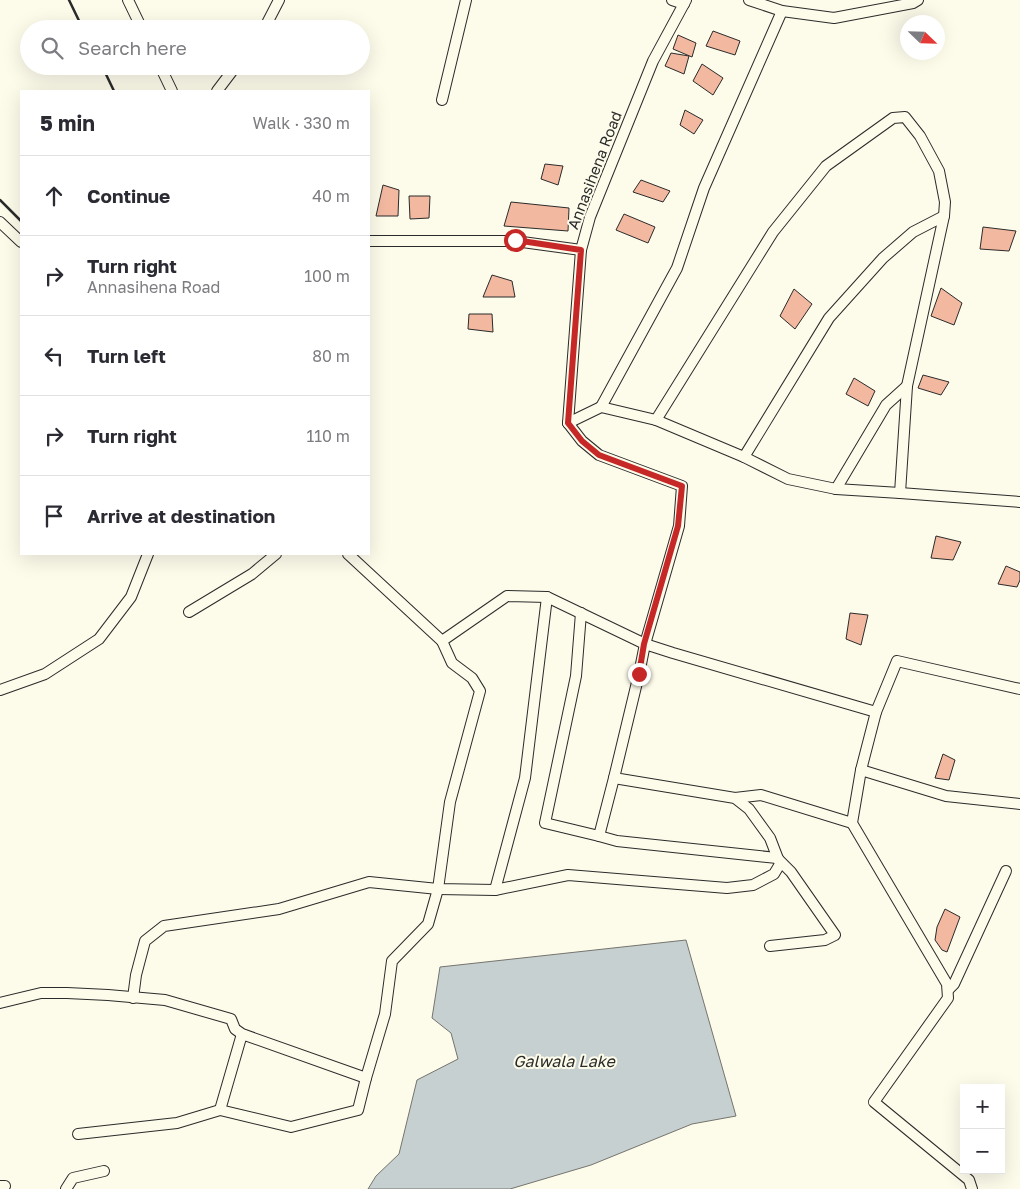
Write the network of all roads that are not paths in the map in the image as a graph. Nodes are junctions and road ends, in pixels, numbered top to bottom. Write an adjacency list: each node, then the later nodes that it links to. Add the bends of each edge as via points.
1 (128, 0): 9 (street)
2 (279, 0): 10 (street)
3 (466, 0): 15 (street)
4 (672, 0): 7 (street)
5 (749, 0): 8 (street)
6 (918, 0): 8 (street, via 834,18)
7 (685, 2): 20 (street, Annasihena Road, via 653,61 590,217)
8 (782, 11): 22 (street, via 704,188 677,268)
9 (138, 20)
10 (269, 20)
11 (164, 75): 13 (street)
12 (229, 75): 14 (street)
13 (172, 90)
14 (218, 90)
15 (442, 100)
16 (944, 216): 21 (street); 23 (street, via 945,202 938,171 920,136 905,117 894,118 826,166 773,232); 25 (street, via 913,232 883,258 829,318)
17 (0, 222): 18 (street)
18 (20, 241)
19 (370, 241): 20 (street, via 515,240)
20 (581, 250): 24 (street, Annasihena Road)
21 (907, 386): 26 (street, via 886,404); 27 (street)
22 (601, 407): 23 (street); 24 (street)
23 (656, 420): 25 (street)
24 (568, 423): 36 (street, via 599,455 682,486 678,526)
25 (744, 457): 26 (street, via 788,478)
26 (836, 489): 27 (street)
27 (900, 493): 28 (street)
28 (1020, 502)
29 (148, 555): 38 (street, via 131,597 99,639 46,674)
30 (275, 555): 33 (street, via 252,574)
31 (349, 555): 35 (street)
32 (547, 597): 34 (street); 35 (street, via 507,596); 49 (street, via 525,778)
33 (189, 612)
34 (580, 613): 36 (street); 45 (street, via 576,676 545,823)
35 (442, 641): 48 (street, via 452,663 472,678 480,691 450,802)
36 (644, 644): 39 (street); 41 (street)
37 (1020, 689): 39 (street, via 897,661)
38 (0, 690)
39 (876, 712): 40 (street)
40 (862, 770): 43 (street, via 946,796); 44 (street)
41 (614, 778): 42 (street); 45 (street)
42 (735, 798): 44 (street, via 760,795); 46 (street, via 749,809 770,838)
43 (1020, 804)
44 (852, 823): 51 (street, via 948,984)
45 (599, 836): 46 (street, via 617,842)
46 (777, 858): 49 (street, via 780,864 774,874 753,885 727,888 568,875); 50 (street, via 791,872 835,935 824,940)
47 (1006, 871): 51 (street, via 954,984)
48 (438, 889): 49 (street); 52 (street, via 369,882 280,909 164,926 145,941); 55 (street, via 428,924 392,961 385,1014)
49 (495, 890)
50 (770, 946)
51 (948, 990): 60 (street, via 948,998 874,1102 969,1180)
52 (133, 998): 53 (street, via 41,993); 54 (street, via 165,1000 231,1019 235,1030)
53 (0, 1003)
54 (242, 1034): 55 (street); 56 (street)
55 (366, 1078): 56 (street, via 358,1110 291,1127)
56 (220, 1110): 57 (street, via 177,1123)
57 (78, 1134)
58 (104, 1171): 59 (street, via 73,1178)
59 (66, 1189)
60 (972, 1189)

